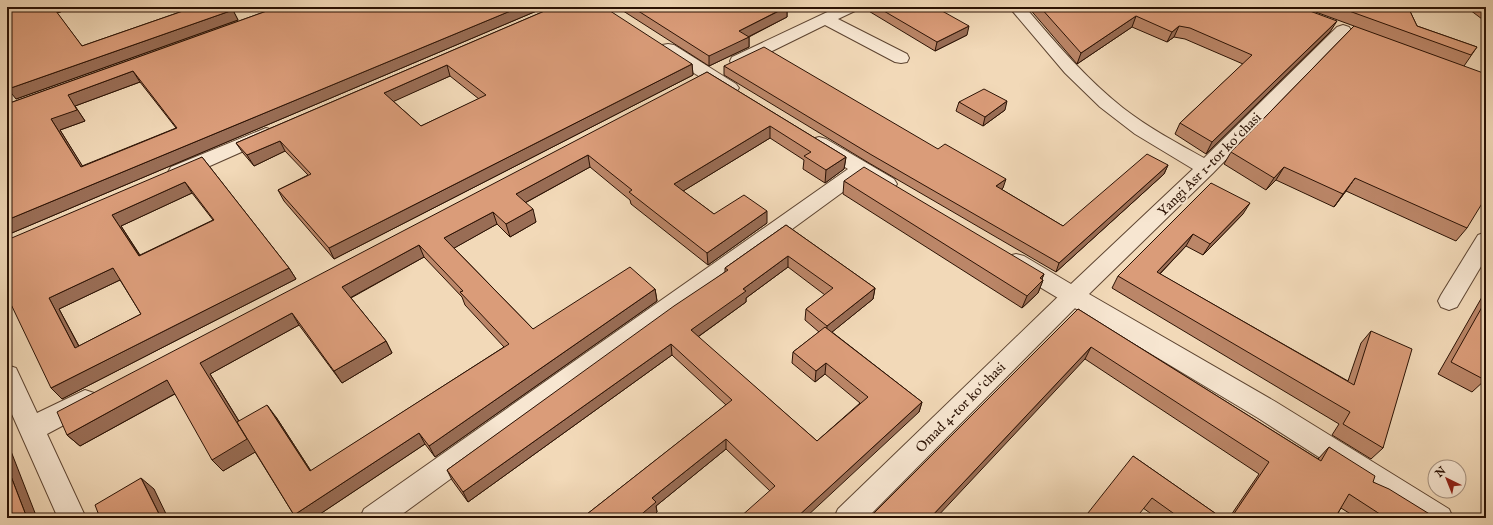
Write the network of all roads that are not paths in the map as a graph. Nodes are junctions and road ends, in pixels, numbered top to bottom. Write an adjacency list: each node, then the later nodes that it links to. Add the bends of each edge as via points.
1 (851, 7): 3 (street)
2 (1017, 7): 12 (street, via 1064,62 1107,104 1150,135)
3 (825, 19): 6 (street); 7 (street)
4 (1343, 30): 12 (street, Yangi Asr 1-tor koʻchasi)
5 (649, 37): 7 (street)
6 (901, 58)
7 (708, 75): 8 (street); 9 (street)
8 (687, 86)
9 (748, 100)
10 (285, 126): 14 (street)
11 (801, 132): 13 (street)
12 (1206, 168): 18 (street, Yangi Asr 1-tor koʻchasi)
13 (861, 169): 15 (street); 24 (street)
14 (161, 180)
15 (902, 193)
16 (1486, 240): 19 (street)
17 (998, 251): 18 (street)
18 (1073, 296): 25 (street, Omad 4-tor koʻchasi); 26 (street, via 1267,410)
19 (1449, 301)
20 (7, 375): 22 (street)
21 (102, 392): 22 (street)
22 (31, 430): 23 (street)
23 (72, 518)
24 (374, 518)
25 (848, 518)
26 (1439, 518)

